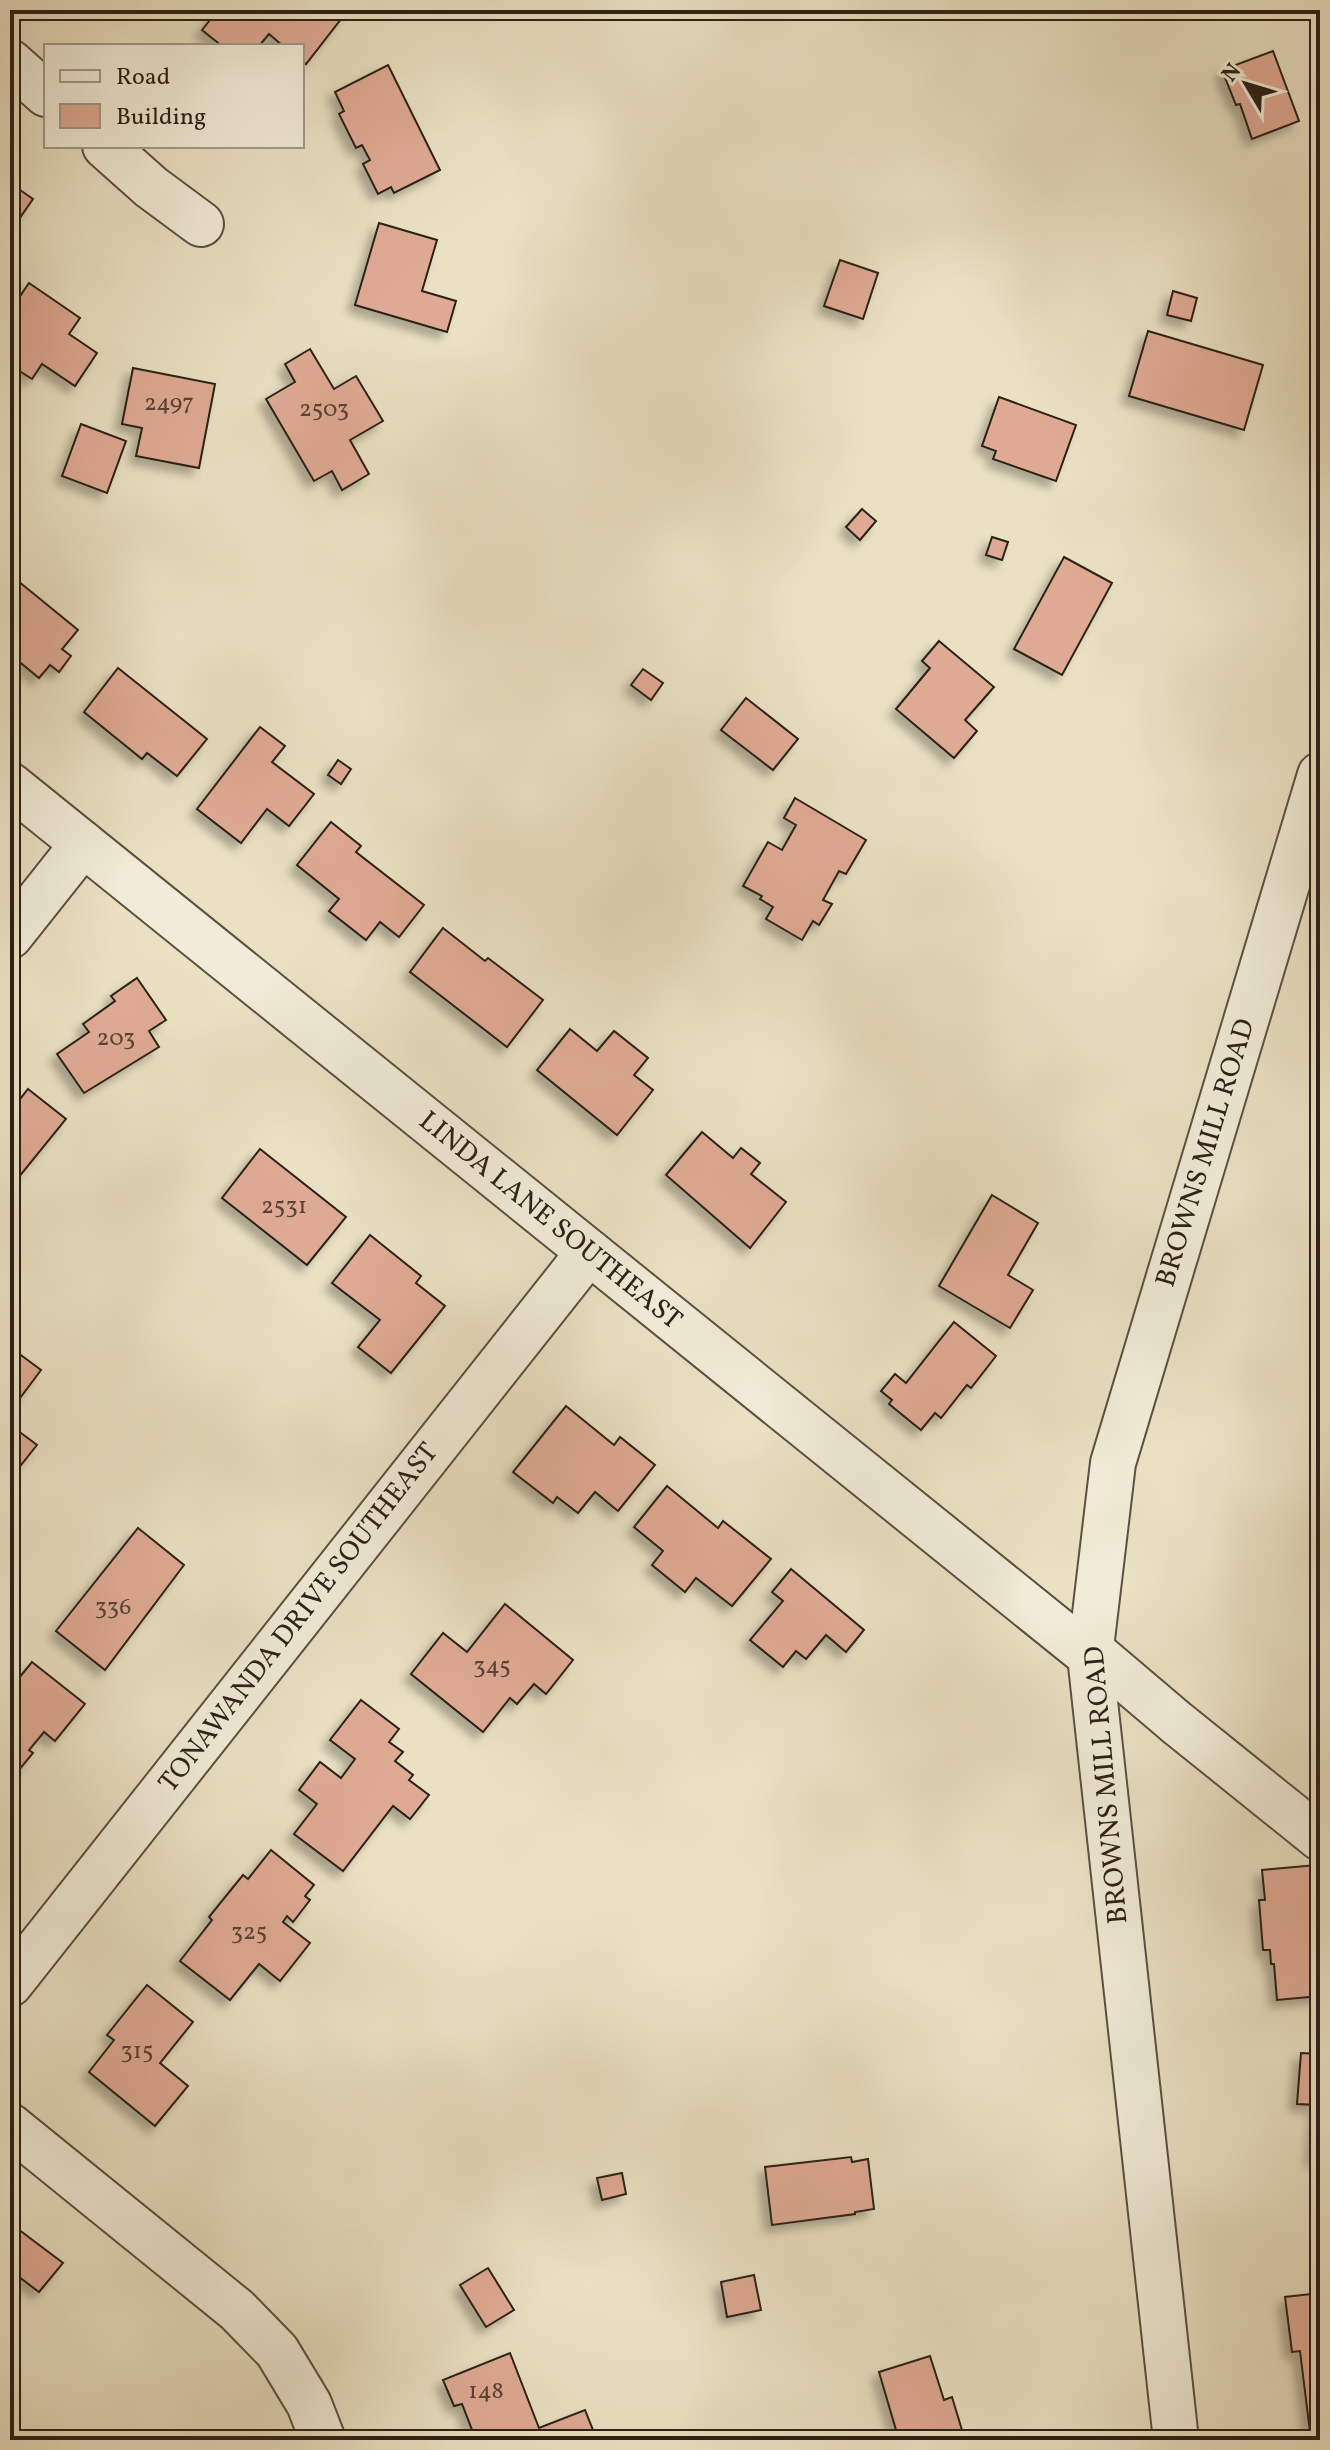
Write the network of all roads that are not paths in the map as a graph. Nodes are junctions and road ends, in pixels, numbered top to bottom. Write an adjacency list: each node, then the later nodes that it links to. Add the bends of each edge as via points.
1 (10, 62): 2 (street)
2 (44, 92)
3 (107, 148): 4 (street)
4 (201, 224)
5 (1320, 775): 10 (street, BROWNS MILL ROAD, via 1113,1463)
6 (10, 785): 7 (street, LINDA LANE SOUTHEAST)
7 (83, 844): 8 (street); 9 (street, LINDA LANE SOUTHEAST)
8 (10, 936)
9 (589, 1252): 10 (street, LINDA LANE SOUTHEAST); 12 (street, TONAWANDA DRIVE SOUTHEAST)
10 (1090, 1653): 11 (street, LINDA LANE SOUTHEAST); 15 (street, BROWNS MILL ROAD)
11 (1320, 1838)
12 (10, 1984)
13 (10, 2126): 14 (street, via 237,2310 277,2351 309,2404)
14 (323, 2440)
15 (1176, 2440)

